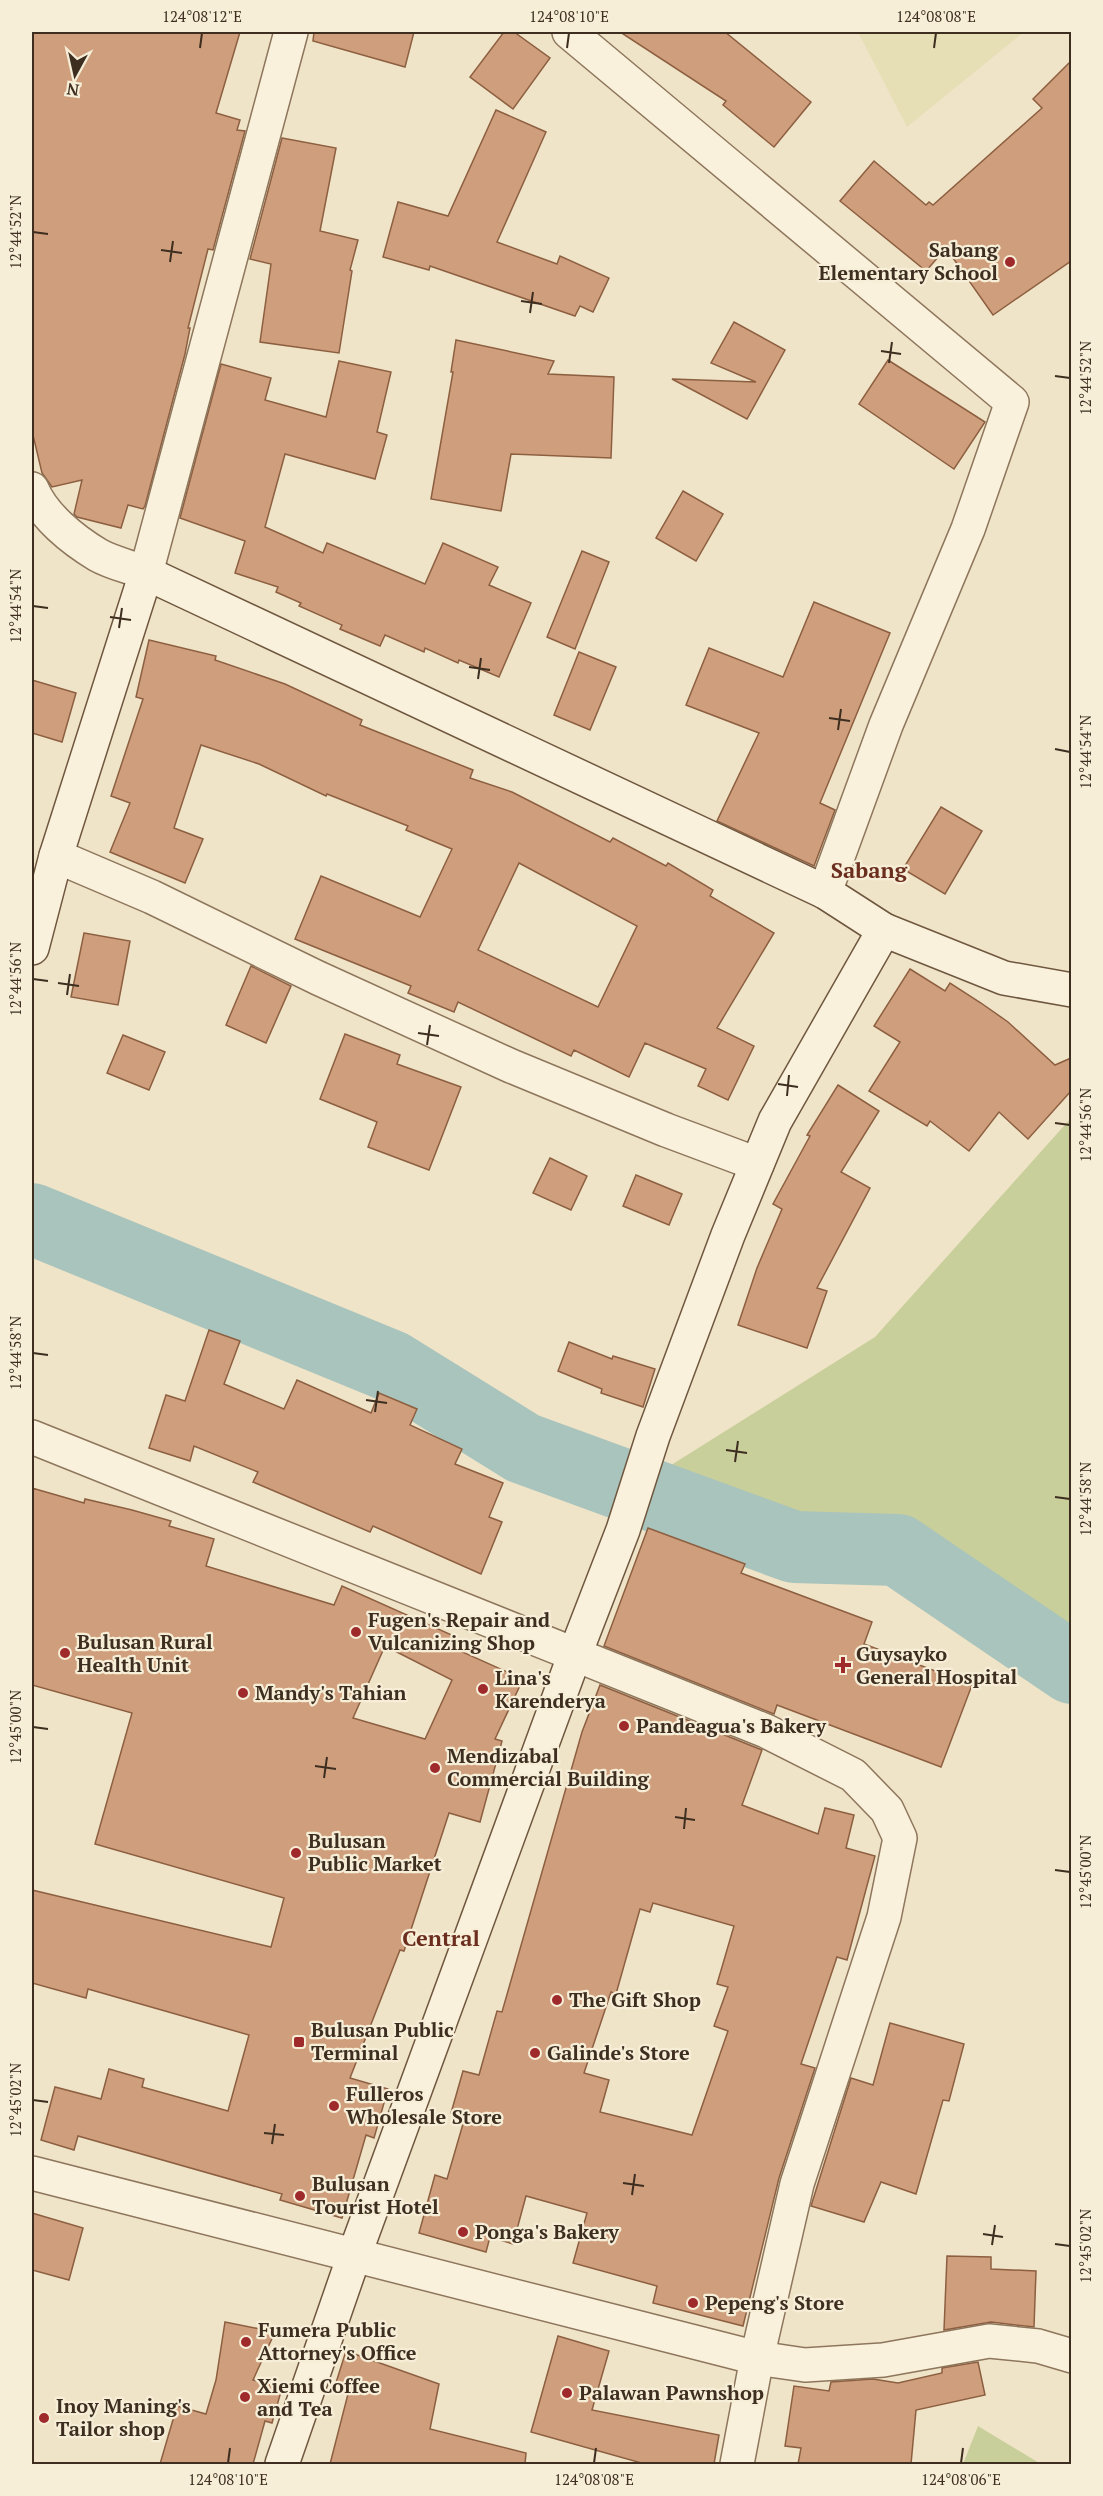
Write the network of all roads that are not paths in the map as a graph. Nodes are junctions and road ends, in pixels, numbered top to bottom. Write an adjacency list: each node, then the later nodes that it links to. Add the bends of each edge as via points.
1 (291, 32): 4 (street)
2 (569, 32): 6 (street, via 1012,402 968,529 886,725)
3 (32, 489): 4 (street, via 64,530 99,556)
4 (146, 573): 5 (street); 6 (street)
5 (56, 856): 8 (street); 10 (street, via 511,1065)
6 (825, 892): 7 (street)
7 (884, 930): 9 (street, via 1004,978); 10 (street, via 775,1121)
8 (32, 948)
9 (1071, 990)
10 (757, 1164): 12 (street)
11 (32, 1437): 12 (street)
12 (575, 1654): 14 (street); 16 (street, via 766,1731 853,1775 887,1810 900,1838 884,1917 797,2184)
13 (32, 2173): 14 (street)
14 (354, 2256): 16 (street); 17 (street)
15 (1071, 2356): 16 (street, via 1038,2346 989,2341 882,2360 805,2365)
16 (757, 2358): 18 (street)
17 (282, 2464)
18 (737, 2464)

